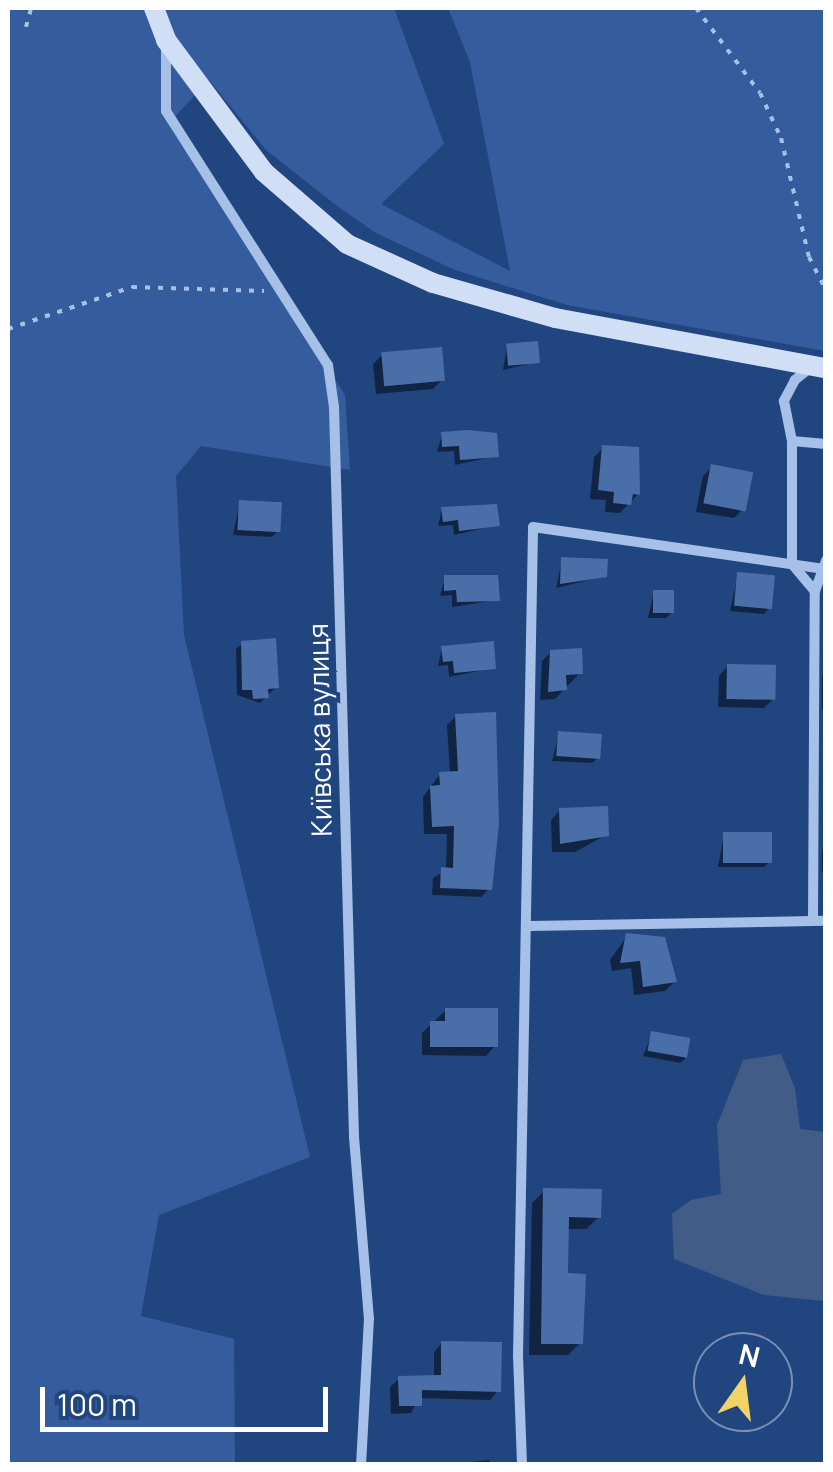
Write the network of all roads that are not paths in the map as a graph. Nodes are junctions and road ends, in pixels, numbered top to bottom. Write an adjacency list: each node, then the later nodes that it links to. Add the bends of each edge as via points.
1 (154, 8): 2 (main road)
2 (166, 40): 3 (main road, via 264,172 347,244 433,283 555,318); 13 (street, Київська вулиця, via 166,111 328,365 334,406 354,1137 369,1318)
3 (819, 367): 4 (street, via 794,380 784,401)
4 (792, 441): 5 (street); 7 (street)
5 (826, 444)
6 (826, 560): 8 (street)
7 (792, 564): 8 (street); 9 (street); 12 (street, via 533,527)
8 (825, 568): 9 (street)
9 (814, 591): 10 (street)
10 (813, 921): 11 (street); 12 (street)
11 (826, 922)
12 (530, 926): 14 (street, via 518,1356)
13 (361, 1464)
14 (522, 1464)

